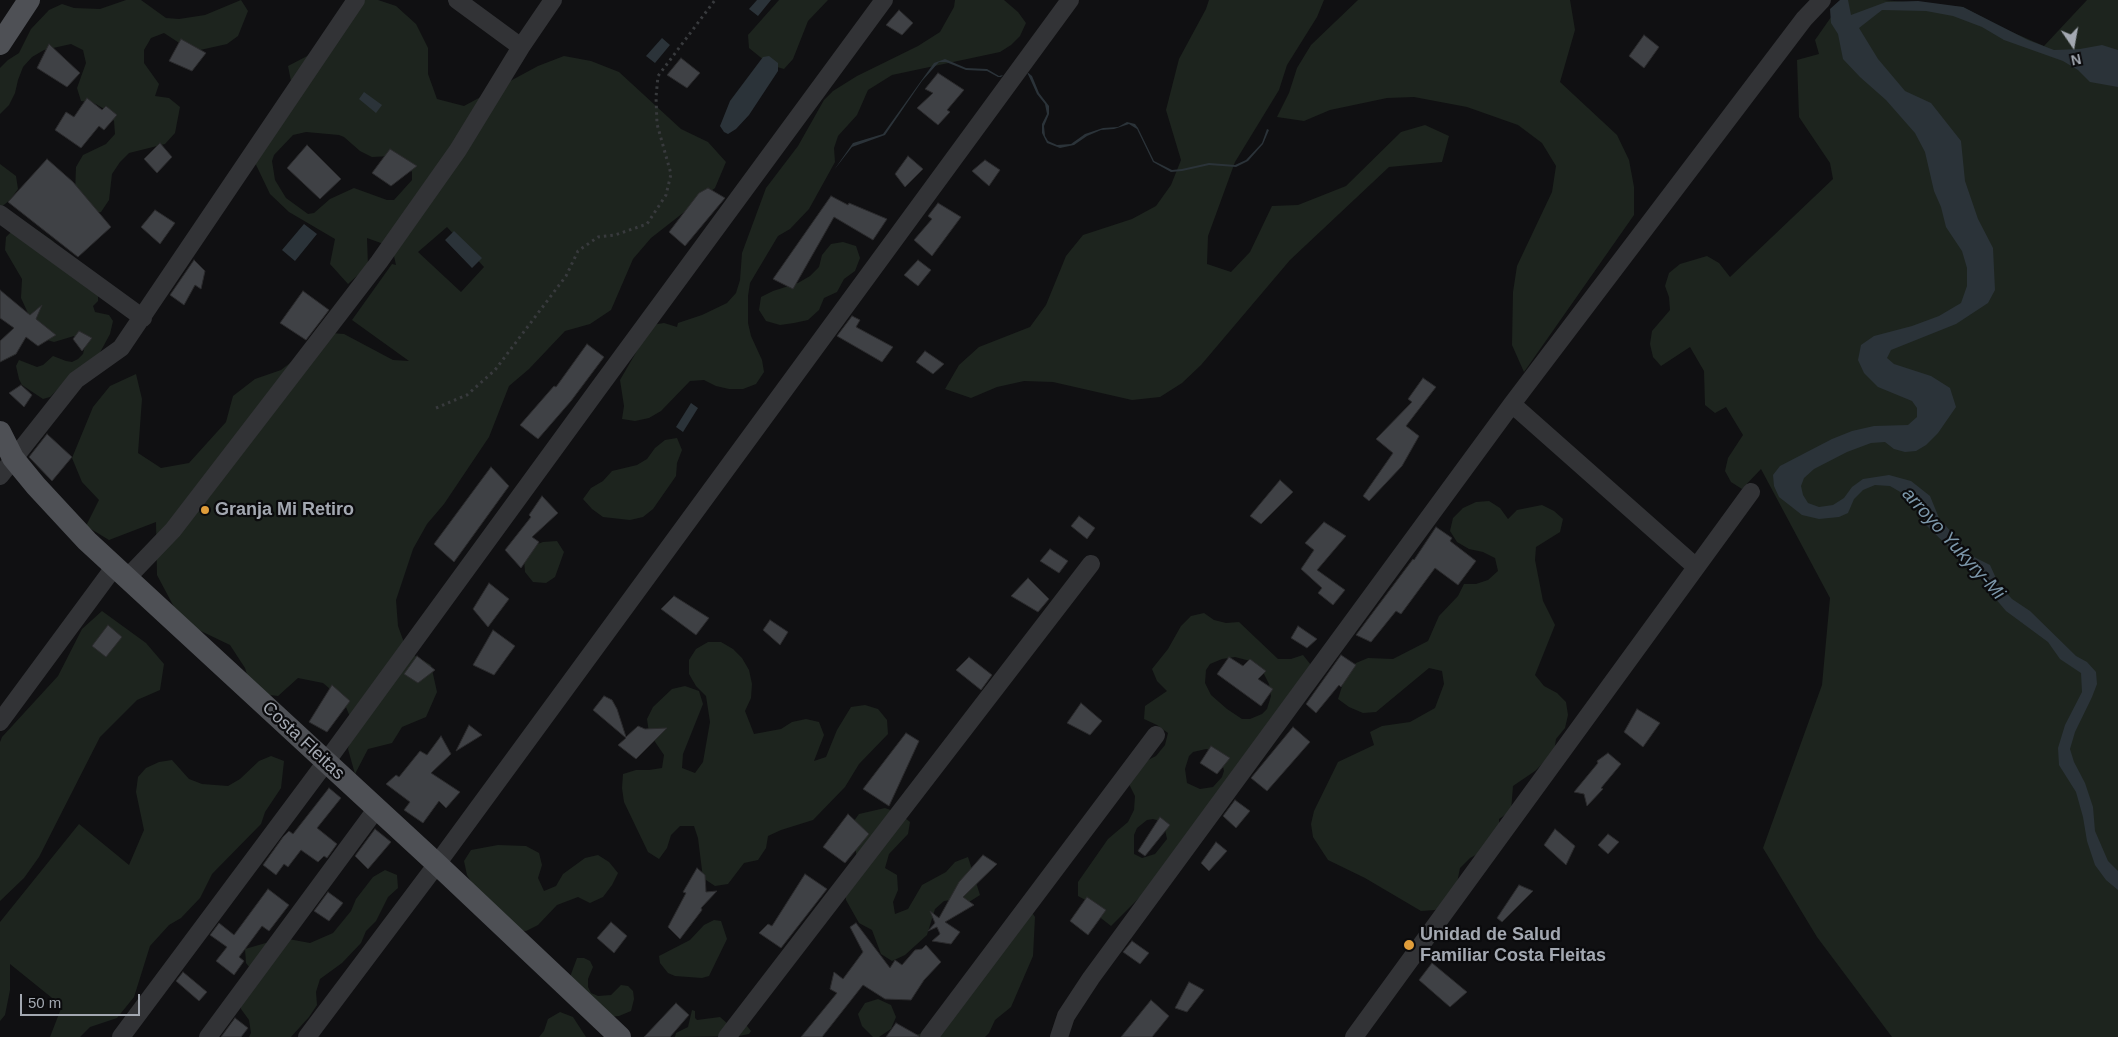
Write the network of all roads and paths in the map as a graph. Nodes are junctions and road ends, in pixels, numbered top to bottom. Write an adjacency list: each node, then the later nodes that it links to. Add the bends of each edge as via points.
1 (29, 0): 9 (main road)
2 (356, 0): 12 (street)
3 (457, 0): 10 (street)
4 (553, 0): 10 (street)
5 (715, 0): 14 (path, via 658,76 657,124 671,174 666,195 647,224 598,237 578,251 566,276 496,370 467,395)
6 (884, 0): 23 (street)
7 (1070, 0): 25 (street)
8 (1822, 0): 13 (street, via 1807,15)
9 (0, 44)
10 (521, 47): 20 (street, via 458,150 379,262 173,530)
11 (0, 214): 12 (street)
12 (143, 318): 16 (street, via 121,348 76,380)
13 (1512, 404): 19 (street); 32 (street, via 1090,978 1066,1016)
14 (436, 408)
15 (0, 432): 16 (main road, Costa Fleitas)
16 (7, 467): 20 (main road, Costa Fleitas, via 36,486)
17 (1751, 492): 19 (street)
18 (1091, 564): 30 (street)
19 (1696, 567): 33 (street)
20 (121, 572): 21 (street); 23 (main road, Costa Fleitas)
21 (0, 722)
22 (1156, 735): 31 (street)
23 (326, 762): 24 (main road, Costa Fleitas); 27 (street)
24 (377, 808): 25 (main road, Costa Fleitas); 28 (street)
25 (437, 864): 26 (main road, Costa Fleitas); 29 (street)
26 (616, 1036)
27 (121, 1037)
28 (208, 1037)
29 (307, 1037)
30 (727, 1037)
31 (929, 1037)
32 (1059, 1037)
33 (1354, 1037)

